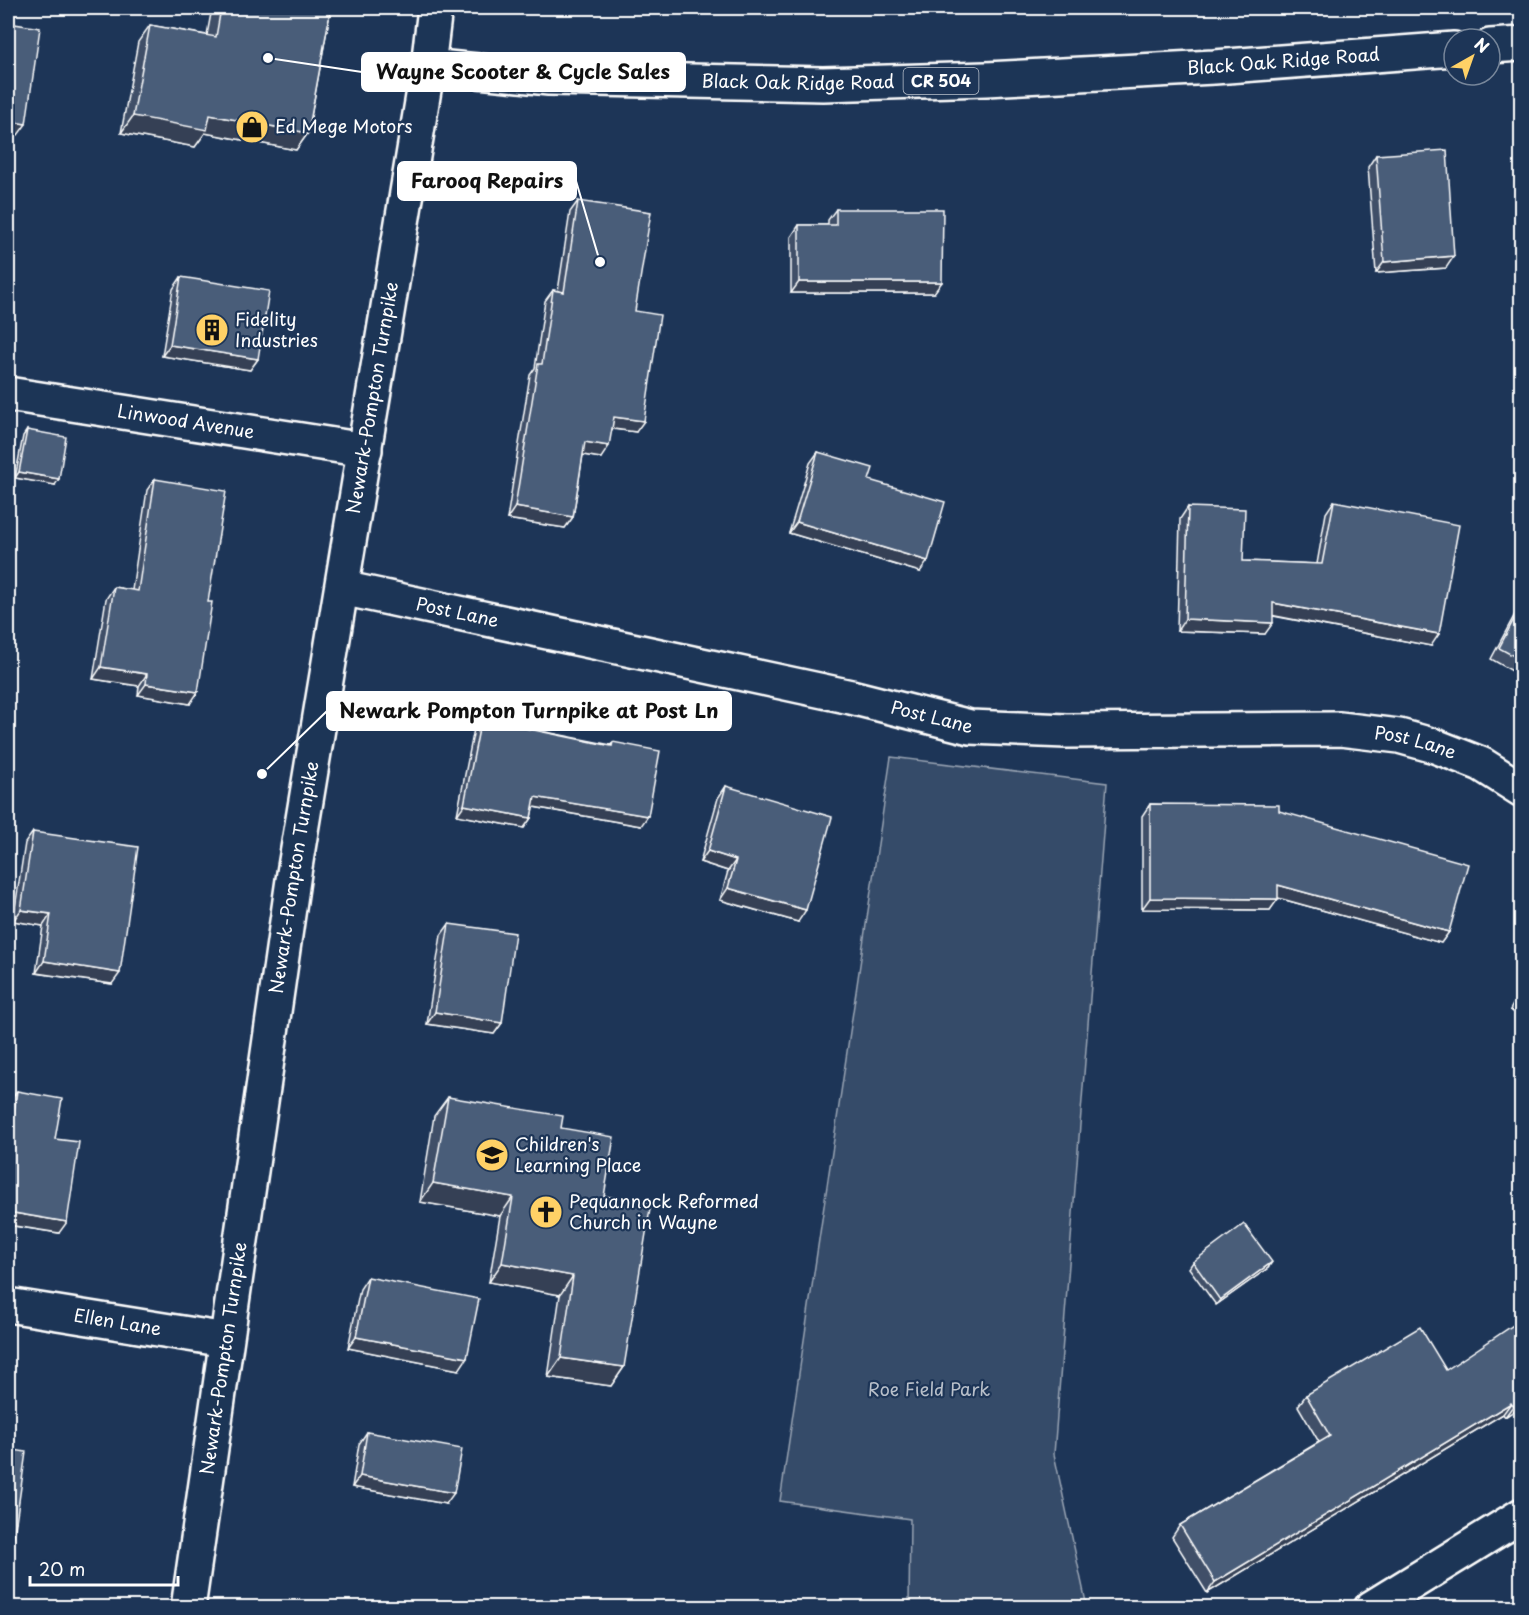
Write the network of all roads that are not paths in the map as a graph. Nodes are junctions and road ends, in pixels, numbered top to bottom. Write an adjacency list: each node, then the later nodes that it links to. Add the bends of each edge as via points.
1 (435, 8): 5 (main road, Newark-Pompton Turnpike)
2 (1521, 44): 3 (main road)
3 (1502, 45)
4 (1442, 50): 5 (main road, Black Oak Ridge Road / CR 504, via 1214,68 823,84 549,78)
5 (428, 66): 7 (main road, Newark-Pompton Turnpike)
6 (8, 394): 7 (main road, Linwood Avenue)
7 (365, 450): 8 (main road, Newark-Pompton Turnpike)
8 (342, 588): 9 (main road, Post Lane, via 851,697 970,727 1066,731 1340,729 1399,736 1481,764); 11 (main road, Newark-Pompton Turnpike, via 294,873)
9 (1521, 790)
10 (8, 1305): 11 (main road, Ellen Lane)
11 (226, 1340): 13 (main road, Newark-Pompton Turnpike)
12 (1521, 1515): 14 (main road)
13 (188, 1608)
14 (1371, 1608)

